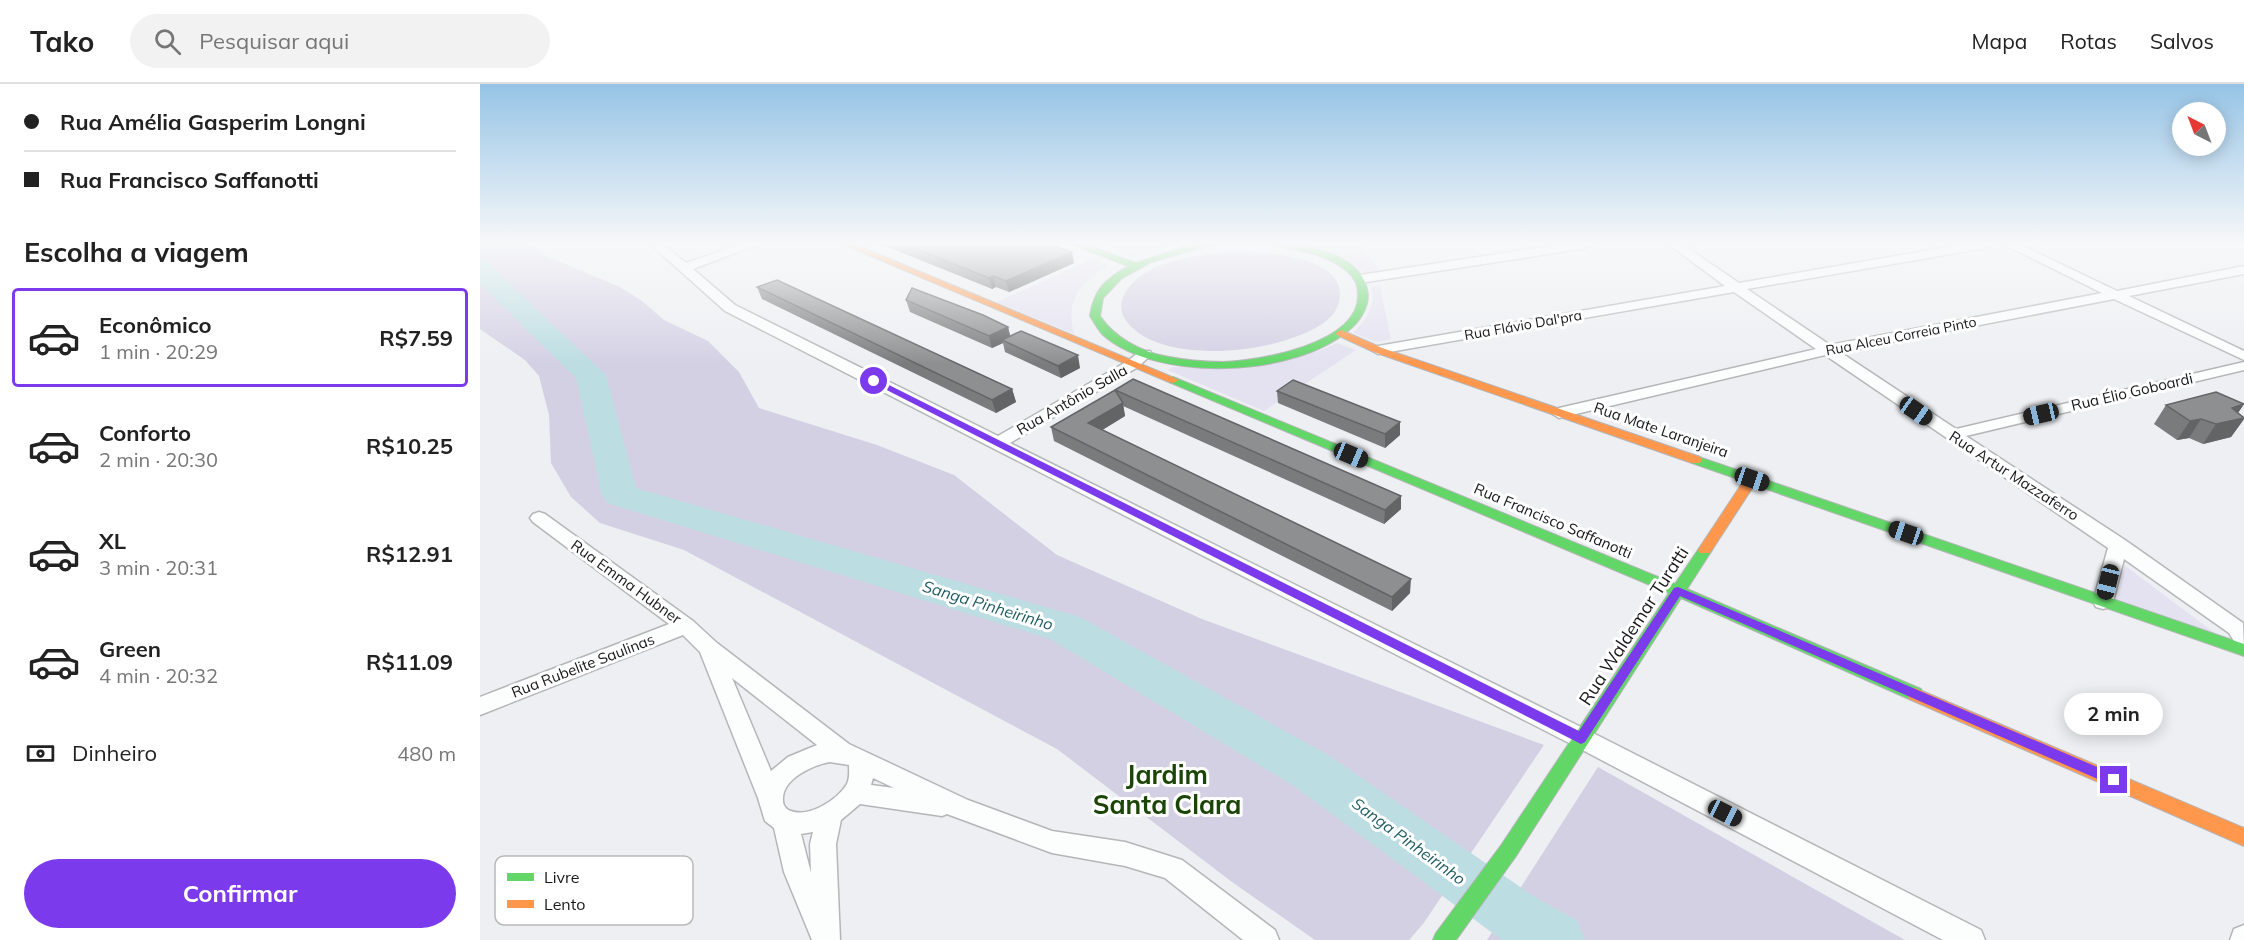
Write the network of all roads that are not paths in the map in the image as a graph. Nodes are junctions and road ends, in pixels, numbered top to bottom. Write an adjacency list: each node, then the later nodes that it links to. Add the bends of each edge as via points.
1 (702, 284): 19 (street, via 730,308)
2 (948, 284): 15 (street, Rua Francisco Saffanotti)
3 (1108, 284): 15 (street, via 1096,304 1096,318 1105,332)
4 (1362, 284): 11 (street, via 1366,296 1359,315)
5 (1730, 284): 9 (street, Rua Artur Mazzaferro)
6 (1759, 284): 9 (street, Rua Flávio Dal'pra)
7 (2094, 284): 10 (street)
8 (2173, 284): 10 (street, Rua Alceu Correia Pinto)
9 (1736, 288): 12 (street, Rua Flávio Dal'pra); 13 (street, Rua Artur Mazzaferro)
10 (2117, 295): 13 (street, Rua Alceu Correia Pinto); 14 (street)
11 (1341, 333): 12 (street, Rua Mate Laranjeira); 15 (street, via 1311,348 1227,364)
12 (1378, 350): 17 (street, Rua Mate Laranjeira)
13 (1828, 350): 17 (street, Rua Alceu Correia Pinto); 18 (street, Rua Artur Mazzaferro)
14 (2244, 356)
15 (1139, 359): 19 (street, Rua Antônio Salla); 23 (street, Rua Francisco Saffanotti)
16 (2244, 366): 18 (street, Rua Élio Goboardi)
17 (1559, 413): 20 (street, Rua Mate Laranjeira)
18 (1951, 435): 22 (street, Rua Artur Mazzaferro)
19 (998, 443): 30 (street)
20 (1752, 479): 23 (street, Rua Waldemar Turatti); 24 (street, Rua Mate Laranjeira)
21 (539, 518): 25 (street, Rua Emma Hubner)
22 (2118, 544): 24 (street); 26 (street, Rua Artur Mazzaferro, via 2236,628)
23 (1678, 591): 30 (street, Rua Waldemar Turatti); 37 (street, Rua Francisco Saffanotti)
24 (2103, 602): 28 (street, Rua Mate Laranjeira)
25 (686, 626): 27 (street, Rua Emma Hubner); 29 (street, Rua Rubelite Saulinas)
26 (2244, 641)
27 (710, 649): 31 (street, Rua Emma Hubner); 33 (street, Rua Emma Hubner)
28 (2244, 650)
29 (480, 706)
30 (1581, 738): 40 (street, Rua Waldemar Turatti, via 1509,850); 41 (street)
31 (850, 755): 32 (street, via 863,770); 33 (street, via 819,753 797,763 775,785); 34 (street, Rua Emma Hubner)
32 (855, 793): 34 (street); 35 (street)
33 (770, 797): 36 (street, via 775,816)
34 (959, 808): 39 (street, via 1052,842 1125,854 1173,869)
35 (830, 814): 36 (street, via 806,822); 38 (street, via 823,852)
36 (785, 821): 38 (street, via 797,872)
37 (2244, 837)
38 (826, 940)
39 (1265, 940)
40 (1443, 940)
41 (1971, 940)

